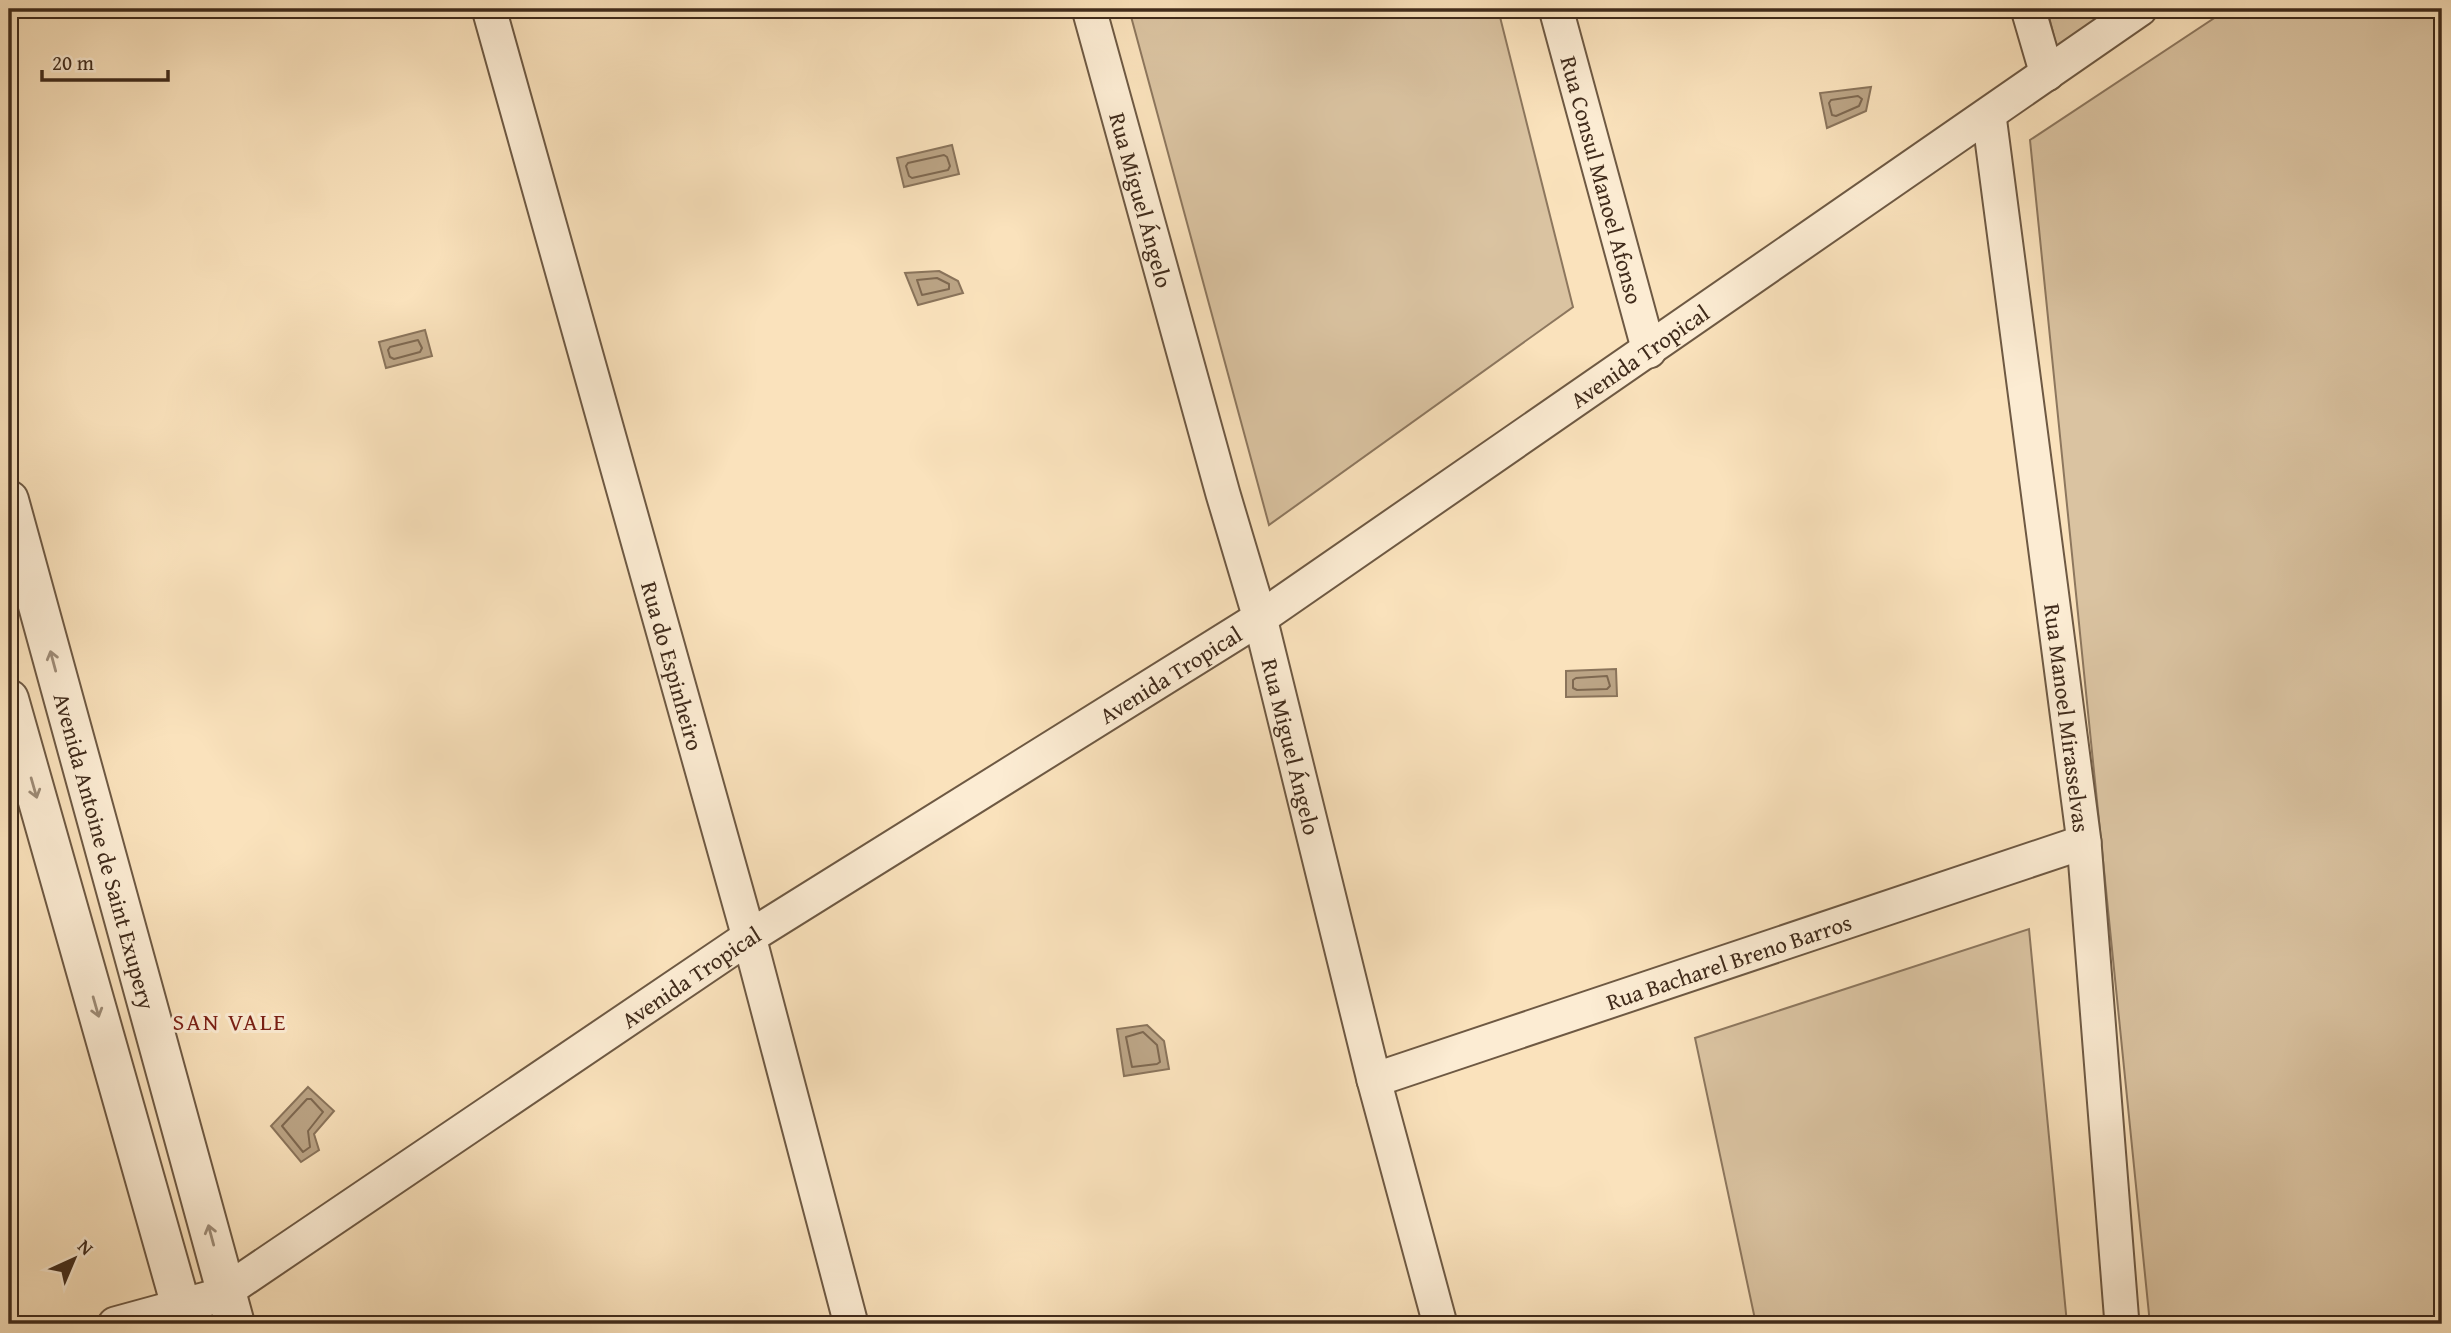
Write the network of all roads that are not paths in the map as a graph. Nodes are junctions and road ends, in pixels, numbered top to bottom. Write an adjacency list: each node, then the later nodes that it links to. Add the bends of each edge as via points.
1 (489, 9): 13 (street, Rua do Espinheiro)
2 (1089, 9): 10 (street, Rua Miguel Ángelo)
3 (1556, 9): 8 (street, Rua Consul Manoel Afonso)
4 (2028, 9): 6 (street)
5 (2140, 9): 6 (street, Avenida Tropical)
6 (2047, 74): 7 (street, Avenida Tropical)
7 (1989, 116): 8 (street, Avenida Tropical); 12 (street, Rua Manoel Mirasselvas)
8 (1649, 351): 10 (street, Avenida Tropical)
9 (9, 500): 15 (street, Avenida Antoine de Saint Exupery, one-way to 9)
10 (1260, 618): 13 (street, Avenida Tropical); 14 (street, Rua Miguel Ángelo)
11 (9, 699): 16 (street, one-way to 16)
12 (2084, 842): 14 (street, Rua Bacharel Breno Barros); 20 (street, Rua Manoel Mirasselvas)
13 (749, 937): 15 (street, Avenida Tropical); 18 (street, Rua do Espinheiro)
14 (1374, 1080): 19 (street, Rua Miguel Ángelo)
15 (230, 1308): 16 (street, Avenida Tropical, via 210,1298)
16 (183, 1315): 17 (street, Avenida Tropical)
17 (115, 1324)
18 (851, 1324)
19 (1440, 1324)
20 (2122, 1324)

